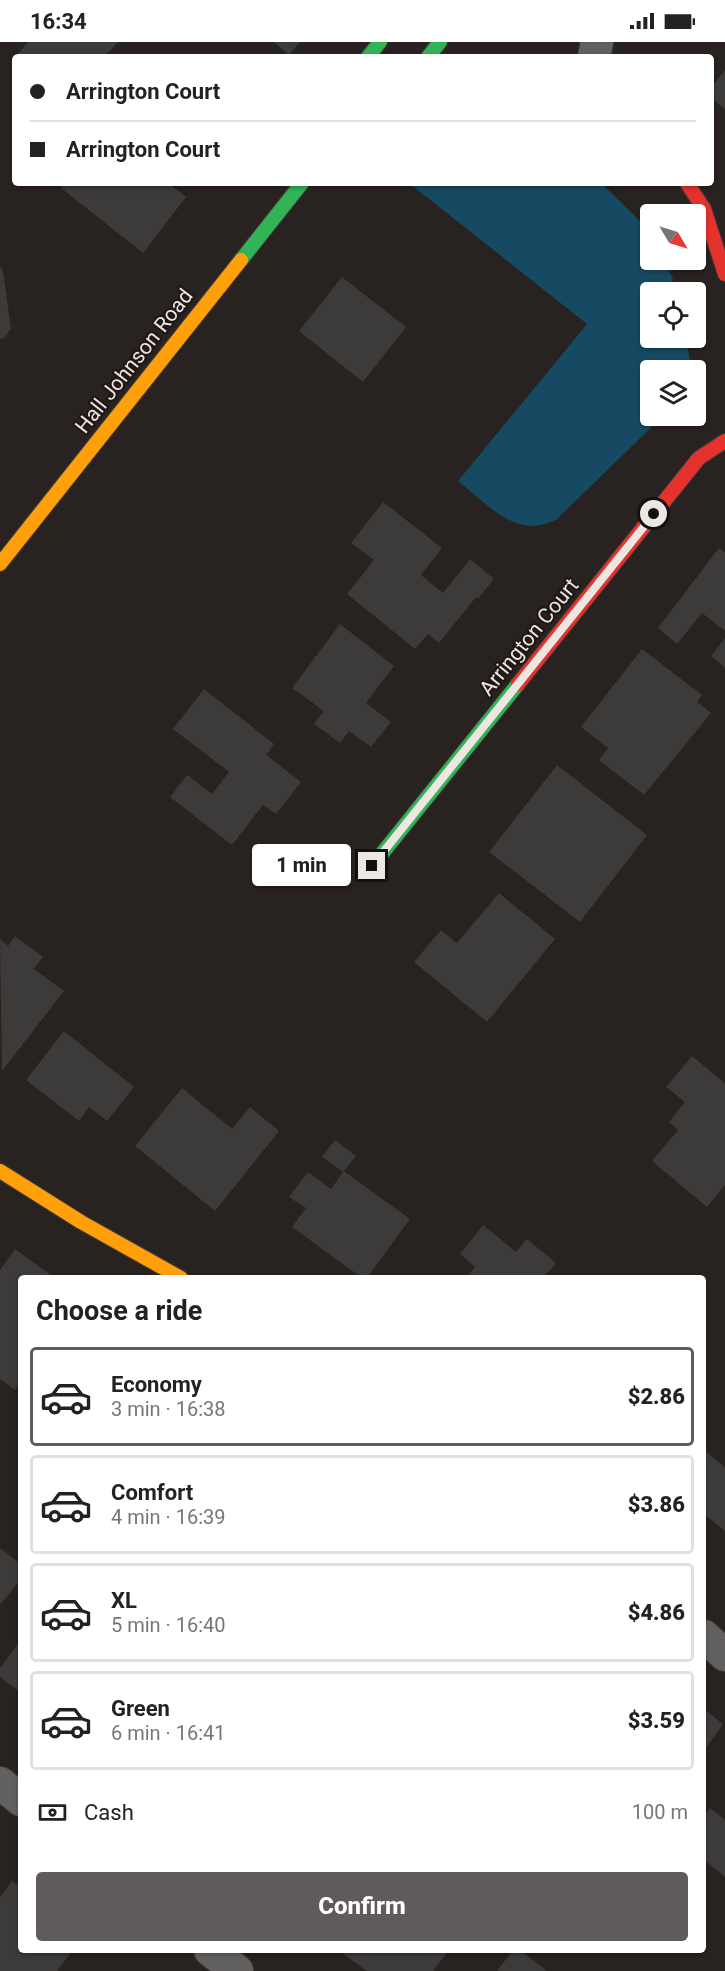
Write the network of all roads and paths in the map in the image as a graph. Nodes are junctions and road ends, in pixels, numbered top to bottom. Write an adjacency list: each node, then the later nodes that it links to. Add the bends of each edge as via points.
1 (380, 42): 3 (street)
2 (440, 42): 4 (street)
3 (370, 54)
4 (430, 54)
5 (300, 186): 9 (street, Hall Johnson Road)
6 (689, 186): 7 (street, via 704,209)
7 (725, 274)
8 (725, 441): 10 (street, Arrington Court, via 699,458)
9 (0, 564)
10 (372, 866)
11 (0, 1171): 12 (street)
12 (176, 1275)
13 (706, 1638): 14 (street)
14 (725, 1655)
15 (0, 1783): 16 (street)
16 (18, 1798)
17 (214, 1953): 18 (street)
18 (237, 1971)

